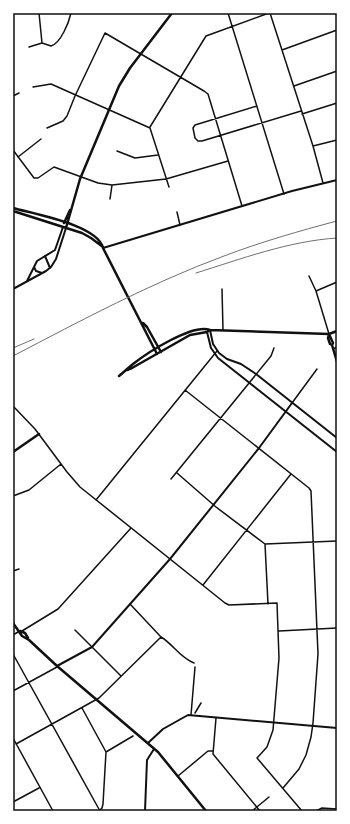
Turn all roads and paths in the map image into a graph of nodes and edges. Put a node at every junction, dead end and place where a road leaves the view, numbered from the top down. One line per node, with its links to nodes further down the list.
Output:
1 (39, 13): 10 (street)
2 (71, 13): 10 (street)
3 (169, 13): 7 (main road)
4 (172, 13): 7 (main road)
5 (228, 13): 8 (street)
6 (270, 13): 8 (street); 12 (street)
7 (170, 18): 13 (main road)
8 (232, 26): 15 (street); 22 (street)
9 (337, 30): 12 (street)
10 (42, 43): 11 (street)
11 (29, 47)
12 (282, 50): 16 (street)
13 (140, 54): 15 (street); 20 (street); 23 (main road)
14 (337, 71): 16 (street)
15 (181, 78): 26 (street); 29 (street)
16 (294, 86): 24 (street)
17 (33, 88): 20 (street)
18 (19, 93): 19 (street)
19 (13, 96)
20 (75, 96): 23 (street); 28 (street)
21 (337, 103): 25 (street)
22 (257, 106): 26 (street); 27 (street)
23 (109, 110): 29 (street); 39 (main road)
24 (301, 111): 25 (street); 27 (street)
25 (302, 114): 33 (street)
26 (216, 118): 30 (street); 30 (street)
27 (262, 123): 30 (street); 45 (street)
28 (47, 128)
29 (150, 128): 36 (street)
30 (221, 135): 38 (street)
31 (41, 139): 37 (street)
32 (337, 140): 33 (street)
33 (313, 146): 42 (street)
34 (13, 150): 37 (street)
35 (118, 151): 36 (street)
36 (158, 154): 40 (street)
37 (18, 157): 39 (street)
38 (228, 161): 40 (street); 47 (street)
39 (81, 176): 43 (street); 51 (main road)
40 (166, 179): 43 (street); 44 (street)
41 (337, 180): 42 (street)
42 (323, 183): 45 (street)
43 (112, 185): 46 (street)
44 (169, 186)
45 (284, 194): 47 (street)
46 (110, 199)
47 (242, 206): 52 (street)
48 (13, 208): 51 (main road)
49 (13, 211): 53 (main road)
50 (177, 212): 52 (street)
51 (66, 223): 53 (main road); 54 (main road)
52 (180, 225): 54 (street)
53 (64, 227): 54 (main road); 55 (street); 57 (street)
54 (103, 248): 65 (main road)
55 (44, 256): 56 (street); 57 (street)
56 (34, 265): 58 (street); 60 (street)
57 (50, 268): 58 (street)
58 (42, 273): 60 (street)
59 (308, 276): 64 (street)
60 (27, 280): 63 (street)
61 (337, 282): 64 (street)
62 (222, 289): 67 (street)
63 (13, 290)
64 (316, 291): 69 (street)
65 (143, 323): 72 (main road); 74 (main road)
66 (208, 330): 67 (main road); 72 (main road); 75 (street); 76 (main road); 78 (street)
67 (223, 330): 69 (main road)
68 (337, 331): 69 (main road)
69 (329, 334): 70 (main road)
70 (332, 347): 71 (street); 79 (main road)
71 (337, 347)
72 (159, 348): 74 (main road); 76 (main road)
73 (274, 348): 82 (street)
74 (155, 350): 77 (main road); 81 (main road)
75 (217, 351): 78 (street); 82 (street)
76 (161, 352): 77 (main road)
77 (158, 354): 81 (main road)
78 (214, 354): 84 (street); 85 (street)
79 (337, 362)
80 (317, 369): 86 (street)
81 (127, 370): 83 (main road)
82 (256, 374): 84 (street); 86 (street)
83 (119, 376)
84 (250, 383): 88 (street); 89 (street)
85 (185, 390): 89 (street); 100 (street)
86 (292, 403): 88 (street); 91 (street)
87 (13, 406): 90 (street)
88 (285, 412): 92 (street); 94 (street)
89 (222, 419): 92 (street); 96 (street)
90 (39, 434): 93 (main road); 95 (street)
91 (337, 438)
92 (259, 448): 97 (street); 101 (street)
93 (13, 452)
94 (337, 452)
95 (61, 464): 99 (street); 100 (street)
96 (177, 473): 98 (street); 101 (street)
97 (291, 474): 103 (street); 105 (street)
98 (171, 479)
99 (13, 496)
100 (95, 500): 102 (street)
101 (214, 504): 103 (street); 107 (street)
102 (131, 528): 107 (street); 117 (street)
103 (246, 530): 106 (street); 110 (street)
104 (337, 541): 105 (street)
105 (313, 542): 106 (street); 115 (street)
106 (265, 544): 112 (street)
107 (170, 559): 110 (street); 111 (street)
108 (19, 569): 109 (street)
109 (13, 571)
110 (203, 585): 112 (street)
111 (130, 604): 120 (street); 121 (street)
112 (268, 604): 118 (street)
113 (13, 623): 117 (main road)
114 (337, 628): 115 (street)
115 (317, 629): 118 (street); 137 (street)
116 (75, 630): 121 (street)
117 (20, 631): 119 (street); 124 (main road)
118 (278, 631): 135 (street)
119 (13, 635)
120 (161, 637): 123 (street); 126 (street)
121 (92, 647): 124 (street); 126 (street)
122 (13, 654): 127 (street)
123 (194, 663)
124 (58, 666): 127 (street); 129 (main road)
125 (195, 667): 133 (street)
126 (121, 676): 129 (street)
127 (28, 682): 128 (street); 136 (street)
128 (13, 690)
129 (96, 700): 131 (street); 141 (main road)
130 (201, 703): 132 (street)
131 (82, 708): 136 (street); 145 (street)
132 (195, 713)
133 (191, 715): 134 (street); 141 (street)
134 (216, 718): 135 (street); 144 (street)
135 (274, 722): 137 (street); 148 (street)
136 (52, 724): 142 (street); 155 (street)
137 (313, 726): 138 (street); 148 (street)
138 (337, 728)
139 (133, 736): 145 (street)
140 (13, 738): 142 (street)
141 (148, 743): 143 (main road)
142 (16, 744): 147 (street)
143 (154, 749): 146 (main road); 153 (street)
144 (213, 751): 146 (street); 151 (street)
145 (106, 752): 155 (street)
146 (178, 776): 156 (main road)
147 (40, 787): 150 (street); 154 (street)
148 (283, 788): 159 (street)
149 (269, 797): 151 (street)
150 (13, 802)
151 (256, 807): 157 (street); 158 (street)
152 (337, 808): 160 (street)
153 (144, 810)
154 (53, 811)
155 (100, 811)
156 (206, 811)
157 (252, 811)
158 (260, 811)
159 (302, 811)
160 (316, 811)

